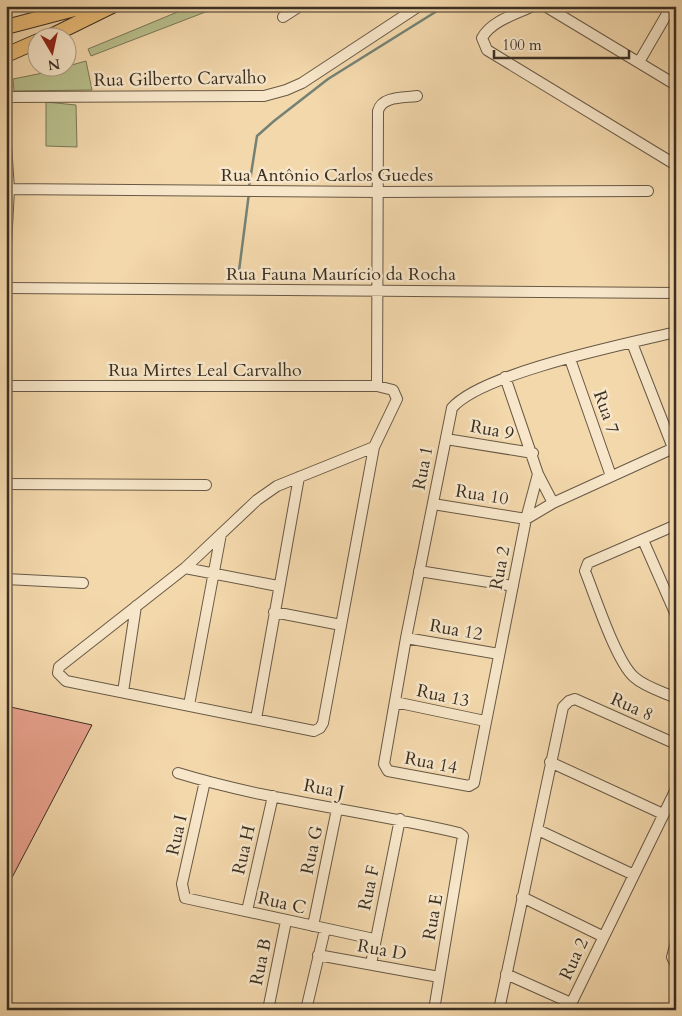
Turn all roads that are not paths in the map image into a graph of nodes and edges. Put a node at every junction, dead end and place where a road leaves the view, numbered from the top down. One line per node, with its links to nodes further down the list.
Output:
1 (86, 6): 9 (highway)
2 (112, 6): 10 (highway)
3 (300, 6): 8 (street)
4 (419, 6): 16 (street, Rua Gilberto Carvalho)
5 (532, 6): 18 (street)
6 (545, 6): 13 (street)
7 (672, 8): 13 (street)
8 (284, 17)
9 (6, 27)
10 (67, 28)
11 (28, 45): 12 (highway)
12 (6, 55)
13 (639, 62): 14 (street)
14 (676, 85)
15 (417, 96): 21 (street)
16 (6, 97)
17 (6, 145): 19 (street)
18 (676, 165)
19 (7, 189): 21 (street, Rua Antônio Carlos Guedes); 22 (street)
20 (648, 191): 21 (street, Rua Antônio Carlos Guedes)
21 (378, 192): 24 (street)
22 (6, 246)
23 (6, 288): 24 (street, Rua Fauna Maurício da Rocha)
24 (376, 290): 25 (street, Rua Fauna Maurício da Rocha); 31 (street)
25 (676, 293)
26 (676, 332): 27 (street, Rua 1)
27 (632, 343): 28 (street, Rua 1); 34 (street)
28 (570, 359): 29 (street, Rua 1); 37 (street, Rua 7)
29 (505, 377): 32 (street, Rua 1); 35 (street)
30 (6, 386): 31 (street, Rua Mirtes Leal Carvalho)
31 (377, 386): 33 (street, Rua Mirtes Leal Carvalho)
32 (446, 439): 35 (street, Rua 9); 42 (street, Rua 1)
33 (374, 447): 38 (street); 57 (street)
34 (674, 447): 37 (street)
35 (533, 454): 36 (street)
36 (538, 474): 41 (street); 43 (street)
37 (611, 476): 41 (street)
38 (299, 477): 45 (street); 52 (street)
39 (6, 484): 40 (street)
40 (206, 485)
41 (553, 503): 43 (street)
42 (433, 504): 43 (street, Rua 10); 48 (street, Rua 1)
43 (526, 519): 53 (street, Rua 2)
44 (676, 525): 46 (street)
45 (221, 533): 47 (street); 49 (street)
46 (643, 540): 56 (street); 61 (street)
47 (185, 568): 49 (street); 54 (street)
48 (419, 571): 53 (street); 58 (street, Rua 1)
49 (212, 573): 52 (street); 63 (street)
50 (6, 579): 51 (street)
51 (83, 582)
52 (278, 586): 55 (street)
53 (513, 586): 59 (street, Rua 2)
54 (136, 606): 60 (street); 60 (street)
55 (274, 612): 57 (street); 64 (street)
56 (676, 614)
57 (340, 625): 64 (street)
58 (406, 638): 59 (street, Rua 12); 62 (street, Rua 1)
59 (500, 654): 65 (street, Rua 2)
60 (123, 692): 63 (street)
61 (676, 698)
62 (395, 702): 65 (street, Rua 13); 68 (street, Rua 1)
63 (189, 705): 64 (street)
64 (256, 719)
65 (485, 721): 71 (street, Rua 2)
66 (676, 744): 67 (street, Rua 8)
67 (550, 762): 75 (street); 77 (street)
68 (385, 768): 71 (street, Rua 14)
69 (178, 773): 70 (street, Rua J)
70 (205, 781): 73 (street, Rua J); 80 (street, Rua I)
71 (472, 786)
72 (676, 789): 75 (street, Rua 2)
73 (273, 796): 74 (street, Rua J); 82 (street, Rua H)
74 (337, 809): 76 (street, Rua J); 84 (street, Rua G)
75 (664, 814): 79 (street, Rua 2)
76 (400, 819): 78 (street, Rua J); 87 (street, Rua F)
77 (538, 830): 79 (street); 81 (street)
78 (463, 836): 93 (street, Rua E)
79 (634, 875): 86 (street, Rua 2)
80 (183, 895): 82 (street, Rua C)
81 (522, 897): 86 (street); 92 (street)
82 (246, 911): 83 (street, Rua C)
83 (286, 921): 84 (street, Rua C); 96 (street, Rua B)
84 (313, 926): 85 (street, Rua C)
85 (325, 929): 87 (street, Rua C); 89 (street)
86 (602, 936): 95 (street, Rua 2)
87 (374, 939): 90 (street, Rua F)
88 (676, 942): 91 (street)
89 (318, 955): 90 (street, Rua D); 97 (street)
90 (371, 964): 93 (street, Rua D)
91 (676, 964)
92 (506, 974): 95 (street); 98 (street)
93 (439, 977): 94 (street, Rua E)
94 (435, 1004)
95 (570, 1006)
96 (268, 1010)
97 (306, 1010)
98 (499, 1010)

